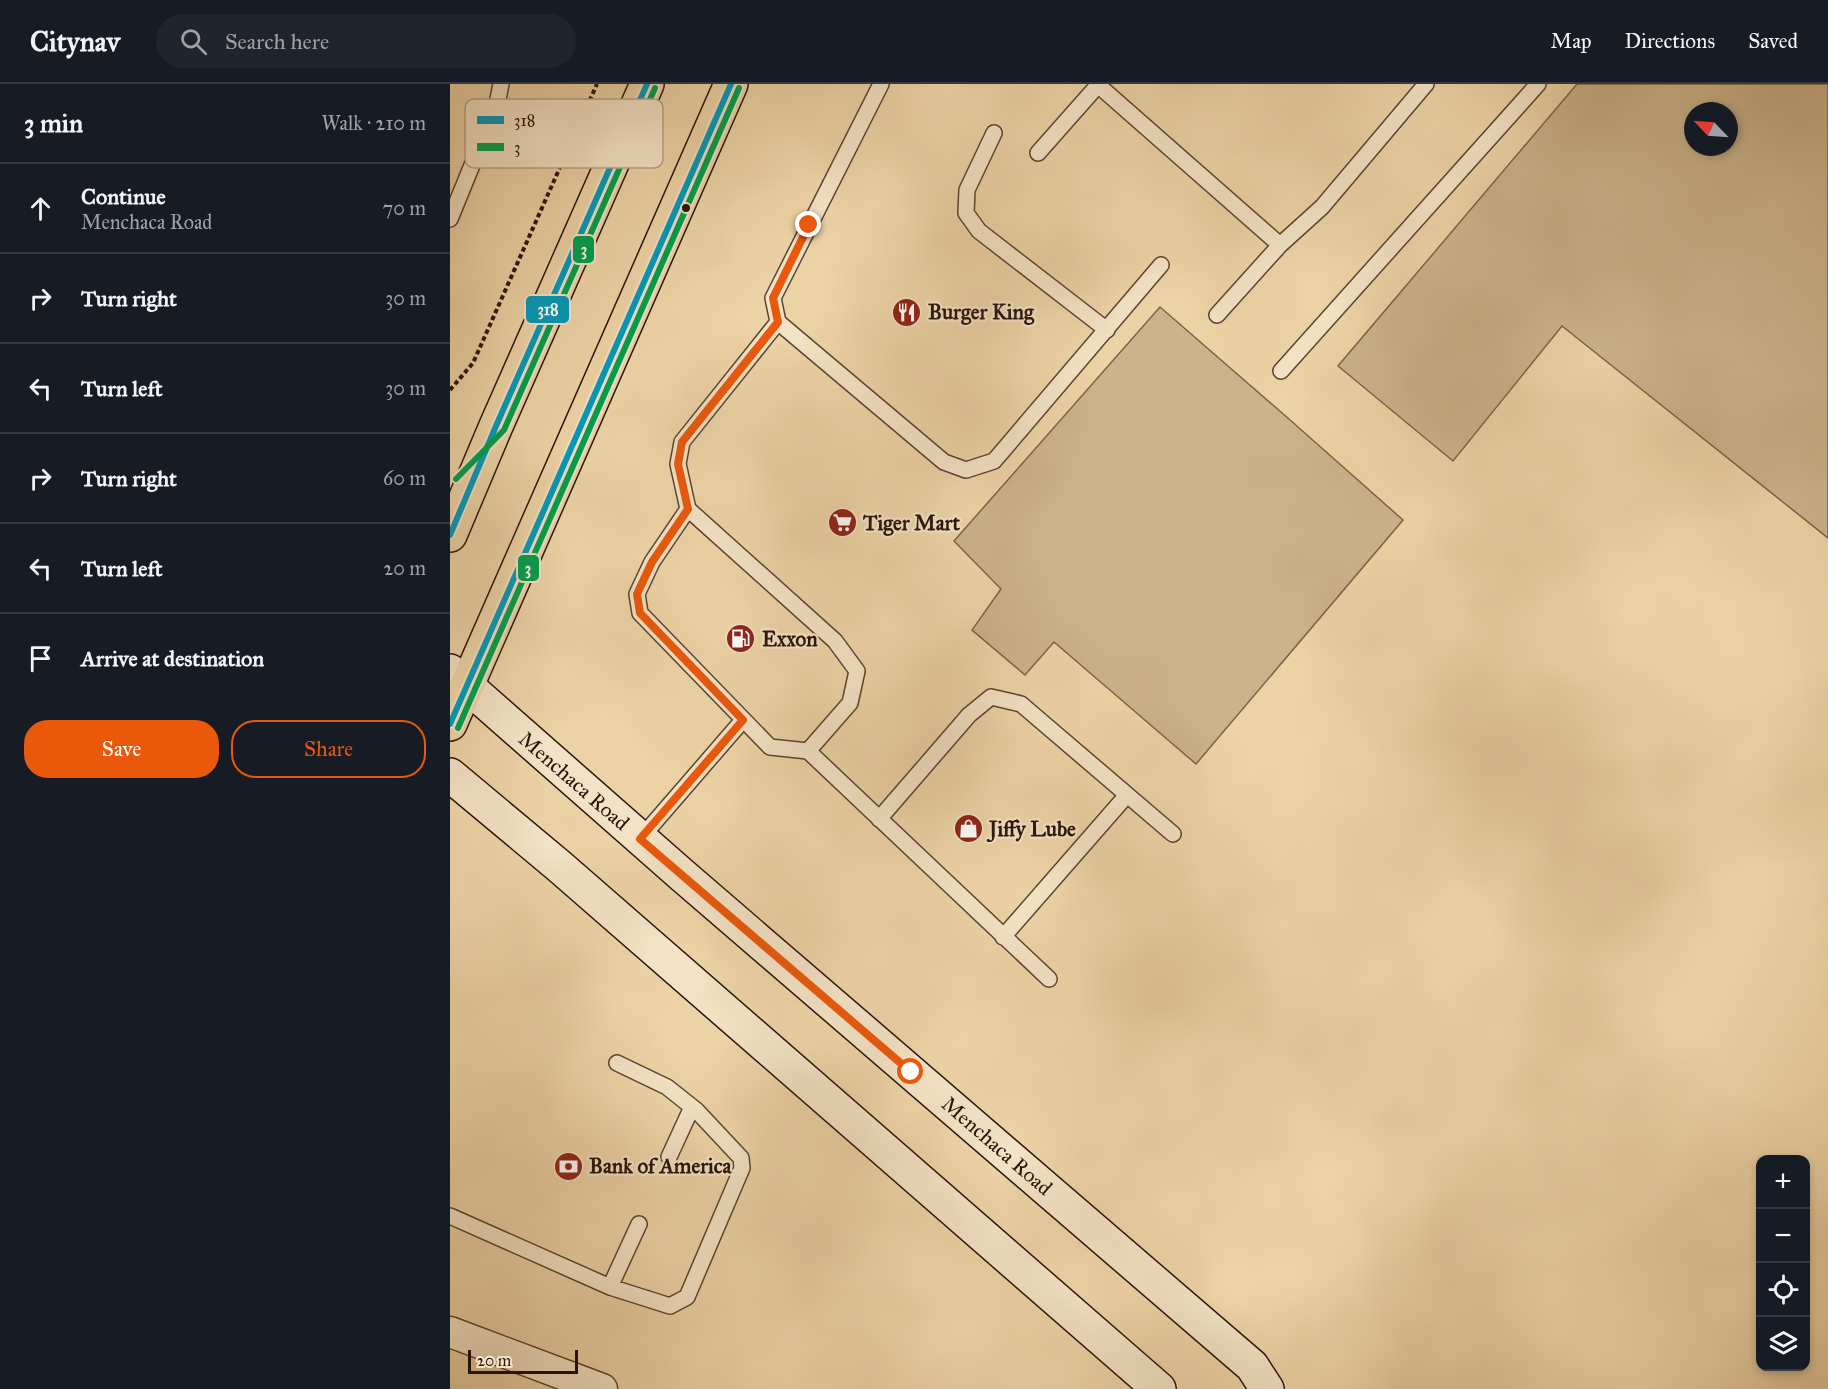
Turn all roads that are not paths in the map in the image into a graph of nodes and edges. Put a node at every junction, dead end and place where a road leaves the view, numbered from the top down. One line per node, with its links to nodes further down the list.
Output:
1 (501, 84): 8 (lane)
2 (647, 84): 9 (main road)
3 (731, 84): 25 (main road)
4 (881, 84): 18 (lane)
5 (1098, 84): 11 (lane); 15 (lane)
6 (1426, 84): 15 (lane)
7 (1538, 84): 20 (lane)
8 (498, 99)
9 (640, 99)
10 (994, 133): 19 (lane)
11 (1038, 153)
12 (471, 168): 14 (lane)
13 (610, 168): 21 (main road)
14 (450, 219)
15 (1280, 245): 17 (lane)
16 (1161, 265): 19 (lane)
17 (1217, 315)
18 (778, 322): 19 (lane); 23 (lane)
19 (1107, 330)
20 (1281, 371)
21 (496, 426): 22 (main road); 24 (main road)
22 (450, 473)
23 (688, 509): 26 (lane); 28 (lane)
24 (450, 535)
25 (458, 679): 27 (main road); 33 (main road, Menchaca Road)
26 (743, 720): 28 (lane); 33 (lane)
27 (450, 724)
28 (808, 751): 31 (lane)
29 (450, 775): 44 (main road)
30 (1127, 795): 31 (lane); 32 (lane); 34 (lane)
31 (879, 819): 34 (lane)
32 (1173, 834)
33 (640, 839): 45 (main road, Menchaca Road)
34 (1003, 937): 35 (lane)
35 (1049, 979)
36 (616, 1063): 37 (lane)
37 (692, 1107): 38 (lane); 41 (lane)
38 (669, 1157)
39 (450, 1216): 41 (lane)
40 (639, 1224): 41 (lane)
41 (610, 1287)
42 (450, 1332): 43 (street)
43 (602, 1389)
44 (1159, 1389)
45 (1267, 1389)

